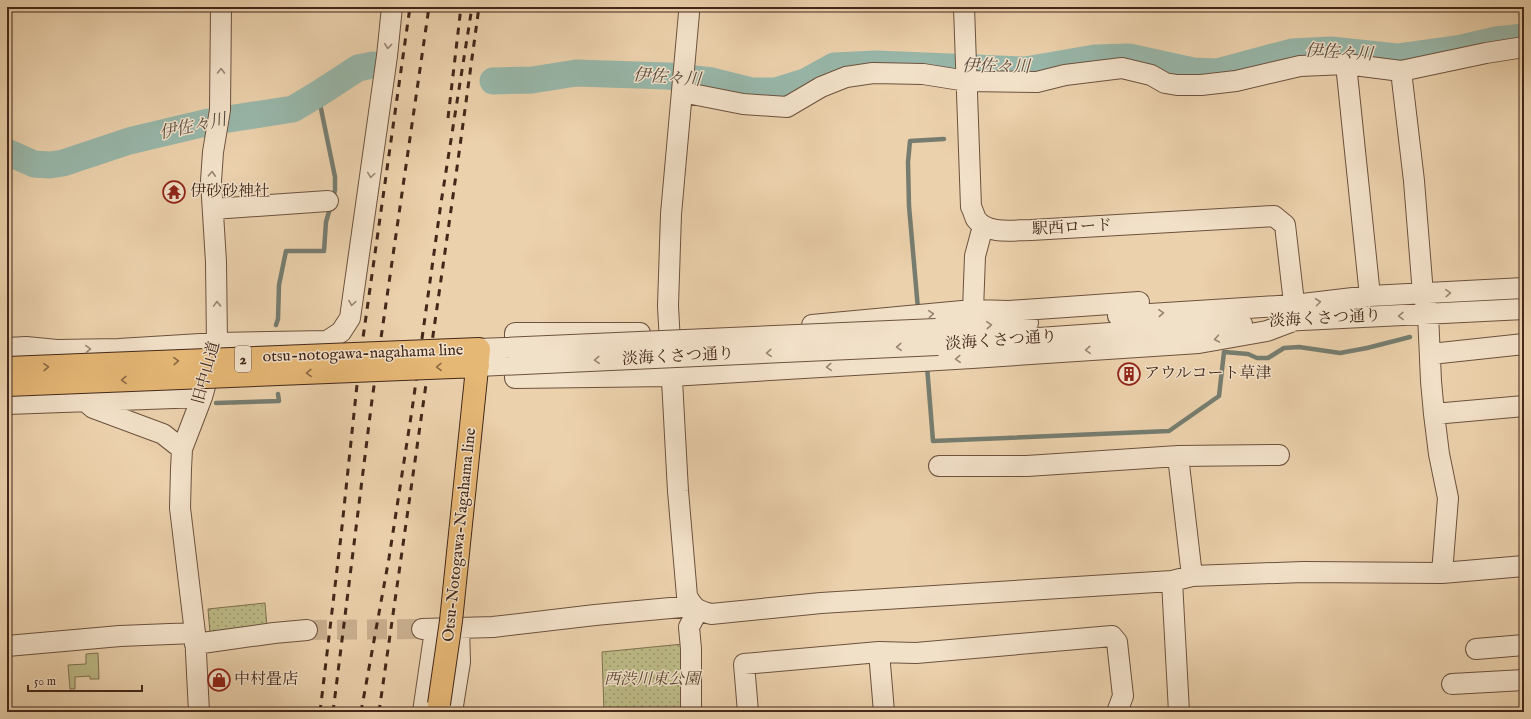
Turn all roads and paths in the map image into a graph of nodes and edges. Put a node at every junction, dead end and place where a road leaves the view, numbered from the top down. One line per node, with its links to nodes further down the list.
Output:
1 (221, 7): 11 (street, 旧中山道, one-way to 1)
2 (392, 7): 22 (street, one-way to 22)
3 (689, 7): 9 (street)
4 (964, 7): 8 (street)
5 (1524, 47): 7 (street)
6 (1346, 64): 7 (street); 8 (street); 15 (street)
7 (1401, 71): 14 (street)
8 (967, 78): 9 (street); 12 (street)
9 (683, 83): 21 (street)
10 (328, 201): 11 (street)
11 (214, 209): 22 (street, 旧中山道, one-way to 11)
12 (983, 226): 18 (street); 19 (street, 駅西ロード)
13 (1524, 288): 14 (street, 淡海くさつ通り, one-way to 13)
14 (1423, 294): 15 (street, 淡海くさつ通り); 20 (street)
15 (1370, 296): 19 (street, 淡海くさつ通り, one-way to 15)
16 (1139, 302): 18 (street)
17 (1524, 309): 20 (street, 淡海くさつ通り)
18 (973, 310): 21 (street, one-way to 18)
19 (1295, 312): 20 (street, 淡海くさつ通り, one-way to 19); 26 (street, 淡海くさつ通り, bridge); 28 (street, one-way to 28)
20 (1428, 314): 25 (street)
21 (669, 333): 28 (street); 28 (street)
22 (217, 343): 24 (street, one-way to 22); 30 (street, 旧中山道)
23 (1524, 344): 25 (street)
24 (7, 348)
25 (1430, 354): 34 (street)
26 (479, 357): 27 (main road, otsu-notogawa-nagahama line / 2, one-way to 26, bridge); 29 (main road, Otsu-Notogawa-Nagahama line / 2, one-way to 29, bridge); 53 (main road, Otsu-Notogawa-Nagahama line, bridge)
27 (7, 368)
28 (670, 376): 43 (street)
29 (7, 385)
30 (202, 396): 31 (street); 35 (street, 旧中山道)
31 (85, 401): 32 (street); 35 (street)
32 (7, 404)
33 (1524, 406): 34 (street)
34 (1434, 414): 40 (street)
35 (182, 449): 46 (street, 旧中山道)
36 (1279, 455): 37 (street)
37 (1178, 456): 38 (street); 41 (street)
38 (939, 466)
39 (1524, 566): 40 (street)
40 (1442, 573): 41 (street)
41 (1192, 576): 42 (street)
42 (1172, 581): 43 (street); 59 (street)
43 (695, 608): 44 (street); 55 (street)
44 (459, 628): 53 (street); 53 (street)
45 (307, 630): 46 (street)
46 (195, 638): 48 (street); 54 (street, 旧中山道)
47 (1524, 645): 49 (street)
48 (7, 646)
49 (1476, 649)
50 (879, 652): 56 (street); 57 (street); 58 (street)
51 (1524, 680): 52 (street)
52 (1452, 684)
53 (438, 709)
54 (195, 712)
55 (691, 712)
56 (748, 712)
57 (884, 712)
58 (1117, 712)
59 (1180, 712)

